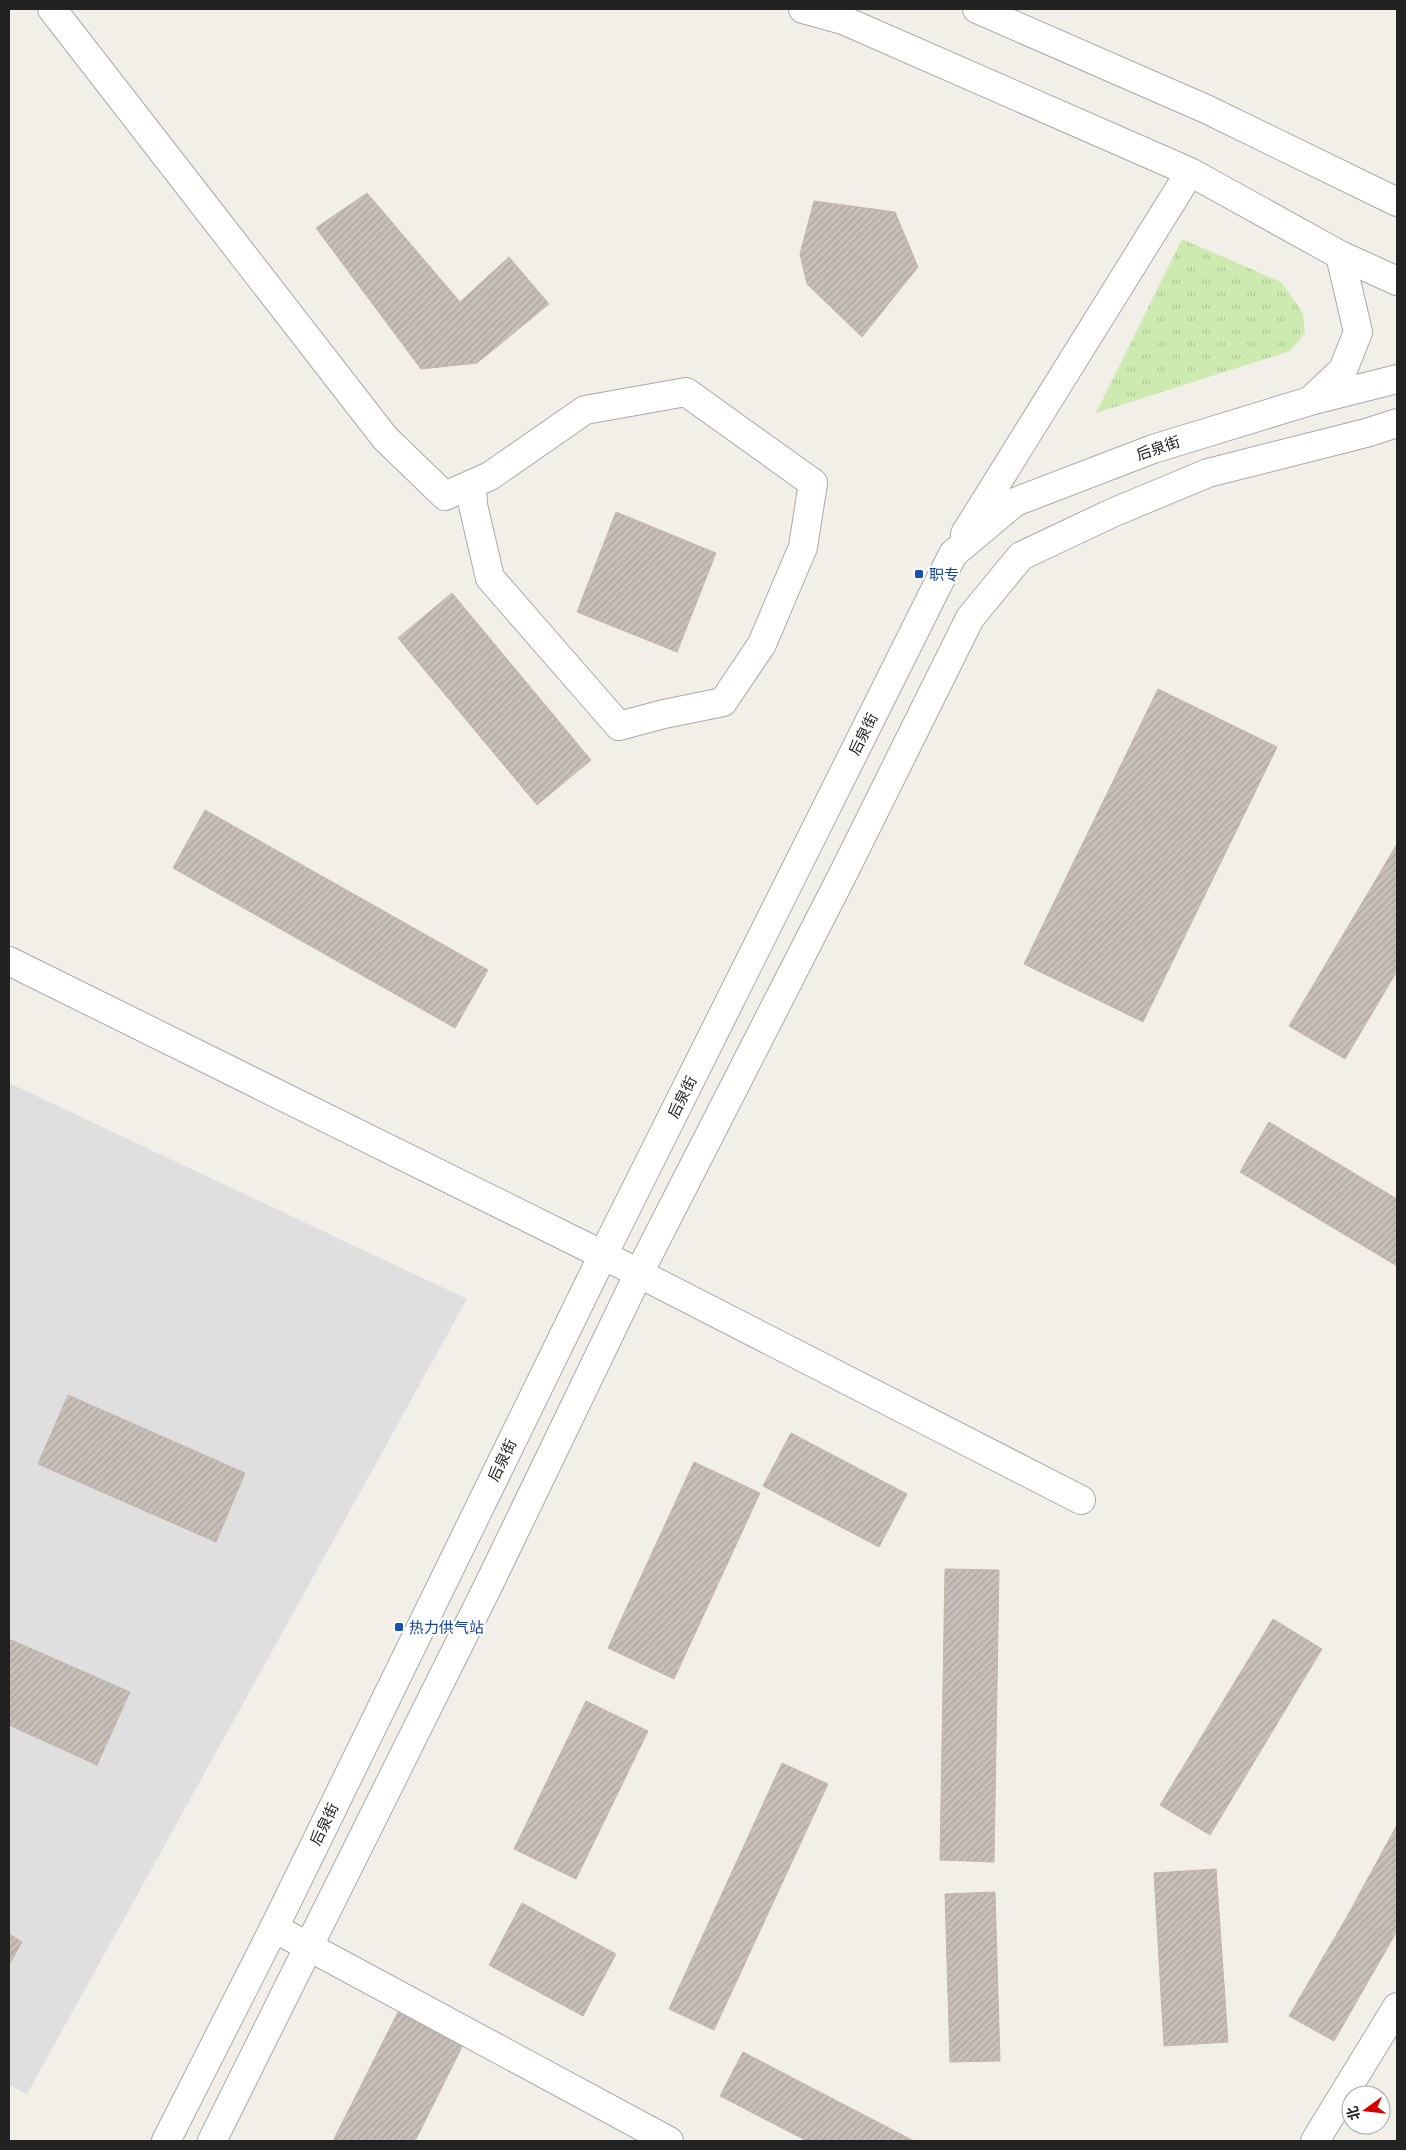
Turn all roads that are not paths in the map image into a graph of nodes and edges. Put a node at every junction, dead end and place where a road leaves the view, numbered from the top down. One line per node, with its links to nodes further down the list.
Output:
1 (52, 9): 11 (street)
2 (803, 9): 4 (street)
3 (977, 9): 5 (street)
4 (1190, 172): 6 (street); 12 (street)
5 (1397, 202)
6 (1340, 255): 7 (street); 9 (street, 后泉街)
7 (1397, 281)
8 (1397, 380): 9 (street)
9 (1310, 401): 12 (street, 后泉街)
10 (1397, 423): 15 (street)
11 (472, 484): 11 (street)
12 (953, 554): 14 (street, 后泉街)
13 (9, 961): 14 (street)
14 (602, 1255): 15 (street); 17 (street, 后泉街)
15 (639, 1273): 16 (street); 18 (street)
16 (1081, 1500)
17 (274, 1928): 18 (street); 20 (street, 后泉街)
18 (308, 1946): 21 (street); 22 (street)
19 (1397, 2008): 23 (street)
20 (166, 2141)
21 (212, 2141)
22 (669, 2141)
23 (1315, 2141)

